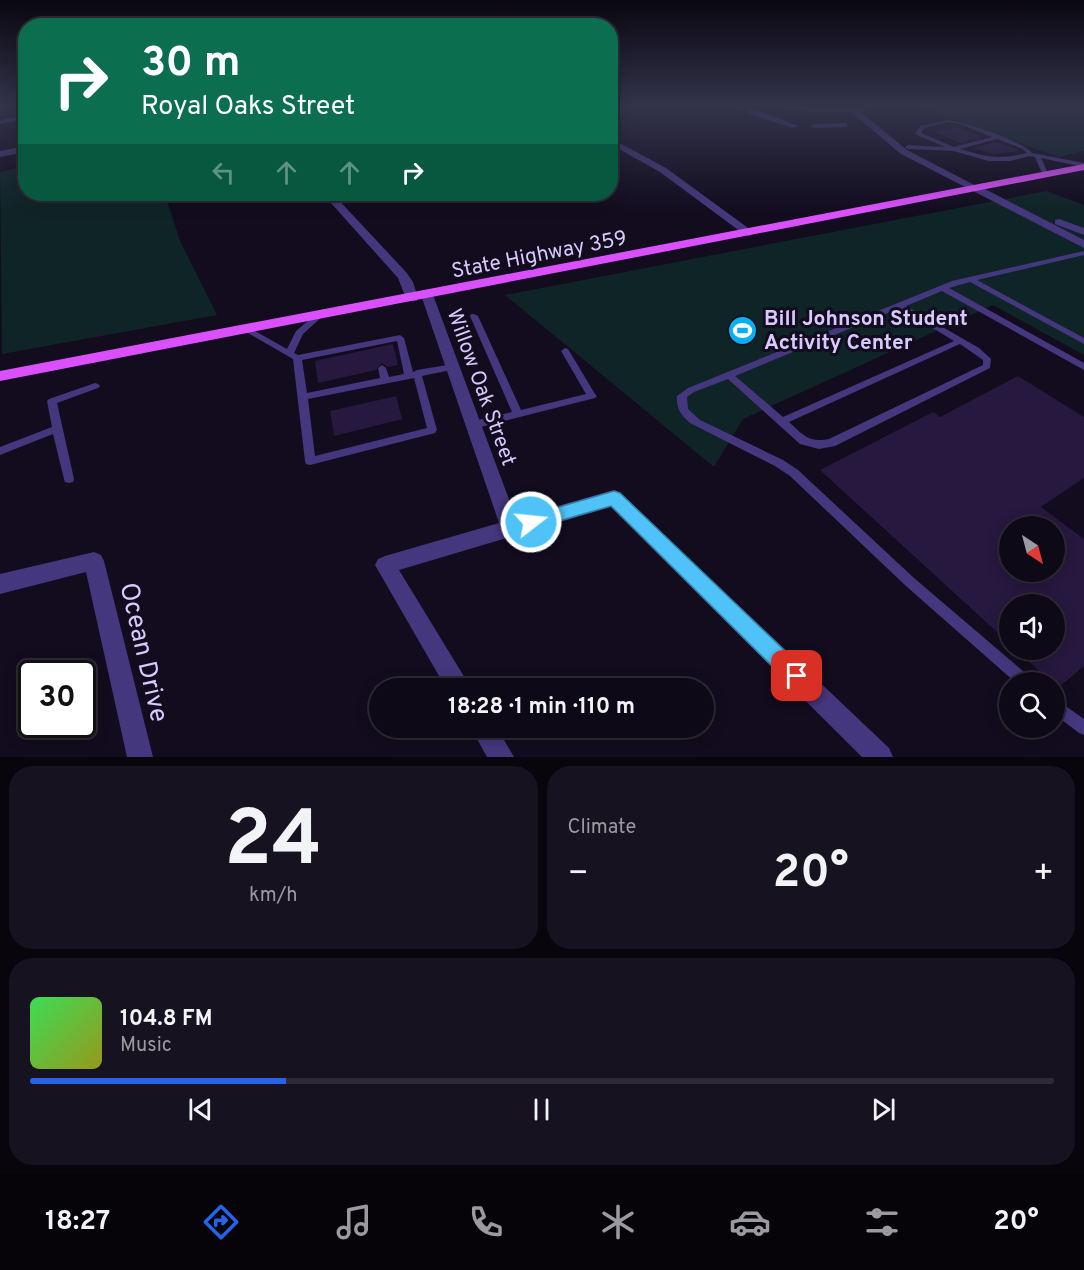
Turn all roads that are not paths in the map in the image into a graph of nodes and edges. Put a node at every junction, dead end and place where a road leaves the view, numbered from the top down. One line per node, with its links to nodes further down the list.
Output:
1 (890, 140): 8 (street)
2 (899, 140): 7 (street)
3 (933, 140): 9 (lane)
4 (992, 140): 9 (lane)
5 (1007, 140): 12 (lane)
6 (618, 145): 20 (street)
7 (908, 147): 8 (street); 9 (lane); 17 (street)
8 (898, 148): 17 (street)
9 (954, 149): 12 (lane)
10 (18, 150): 11 (street)
11 (0, 154)
12 (1018, 155): 13 (lane); 14 (lane)
13 (1001, 156)
14 (1038, 157): 15 (lane); 16 (lane)
15 (1084, 166): 16 (main road, State Highway 359)
16 (1046, 175): 17 (main road, State Highway 359)
17 (982, 188): 19 (street); 20 (main road, State Highway 359); 21 (street)
18 (334, 201): 25 (street, Willow Oak Street)
19 (1084, 232)
20 (749, 233): 25 (main road, State Highway 359)
21 (1084, 245)
22 (1084, 253): 23 (lane)
23 (970, 279): 24 (lane); 31 (lane)
24 (943, 288): 26 (lane); 35 (lane)
25 (419, 296): 27 (main road, State Highway 359); 34 (street, Willow Oak Street)
26 (900, 304): 30 (lane); 39 (lane)
27 (320, 315): 29 (main road, State Highway 359); 33 (lane)
28 (474, 316): 47 (lane)
29 (245, 329): 33 (lane); 40 (main road, State Highway 359)
30 (960, 341): 48 (lane); 48 (lane)
31 (1084, 341)
32 (565, 351): 47 (lane)
33 (293, 356): 38 (lane); 46 (lane)
34 (453, 367): 38 (lane); 49 (street, Willow Oak Street)
35 (1084, 367)
36 (382, 368): 42 (lane)
37 (358, 374): 43 (lane)
38 (413, 374): 42 (lane); 46 (lane)
39 (729, 375): 48 (lane); 55 (lane)
40 (0, 376)
41 (338, 378): 45 (lane)
42 (385, 380): 43 (lane)
43 (361, 385): 45 (lane)
44 (95, 386): 50 (lane)
45 (340, 390): 46 (lane)
46 (303, 398)
47 (518, 414): 49 (lane)
48 (781, 422)
49 (473, 425): 53 (street, Willow Oak Street)
50 (57, 429): 51 (lane); 52 (lane)
51 (0, 451)
52 (69, 479)
53 (510, 528): 56 (street); 62 (street)
54 (0, 584): 60 (street, Ocean Drive)
55 (1014, 672)
56 (453, 678)
57 (1065, 713): 58 (lane)
58 (1084, 728)
59 (489, 738): 61 (street)
60 (140, 757)
61 (501, 757)
62 (880, 757)

